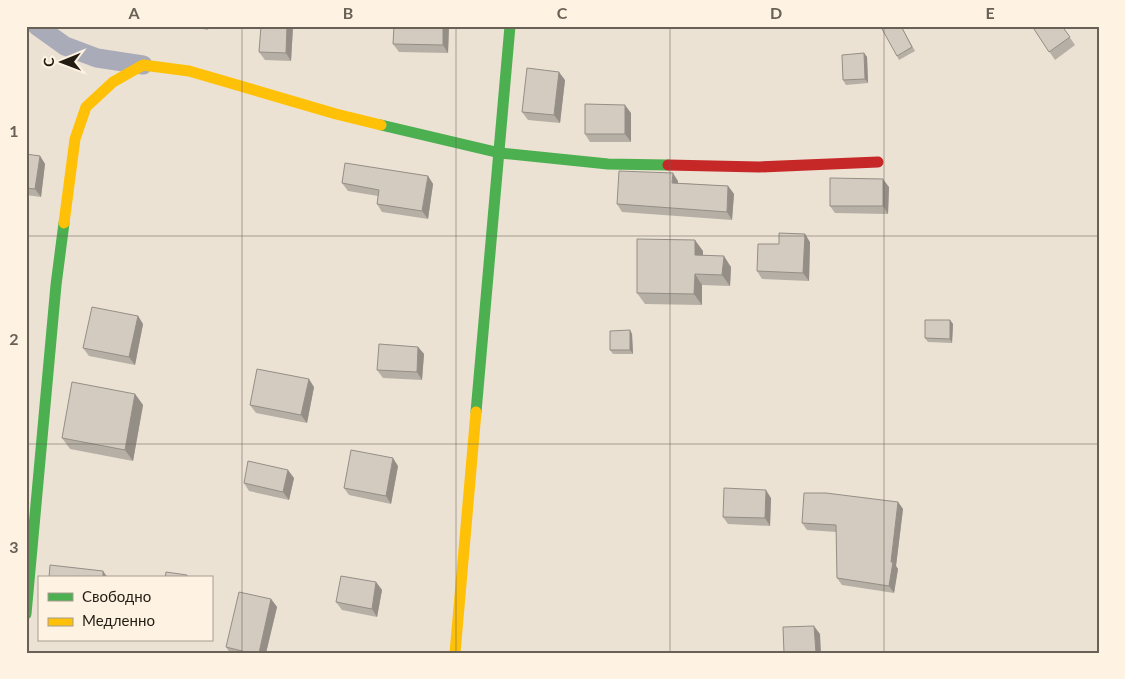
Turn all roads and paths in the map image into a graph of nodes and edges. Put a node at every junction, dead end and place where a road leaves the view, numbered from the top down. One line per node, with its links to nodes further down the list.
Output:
1 (37, 26): 3 (street)
2 (510, 26): 4 (street)
3 (143, 65): 4 (street); 6 (street)
4 (500, 153): 5 (street); 7 (street)
5 (878, 162)
6 (26, 614)
7 (455, 653)

